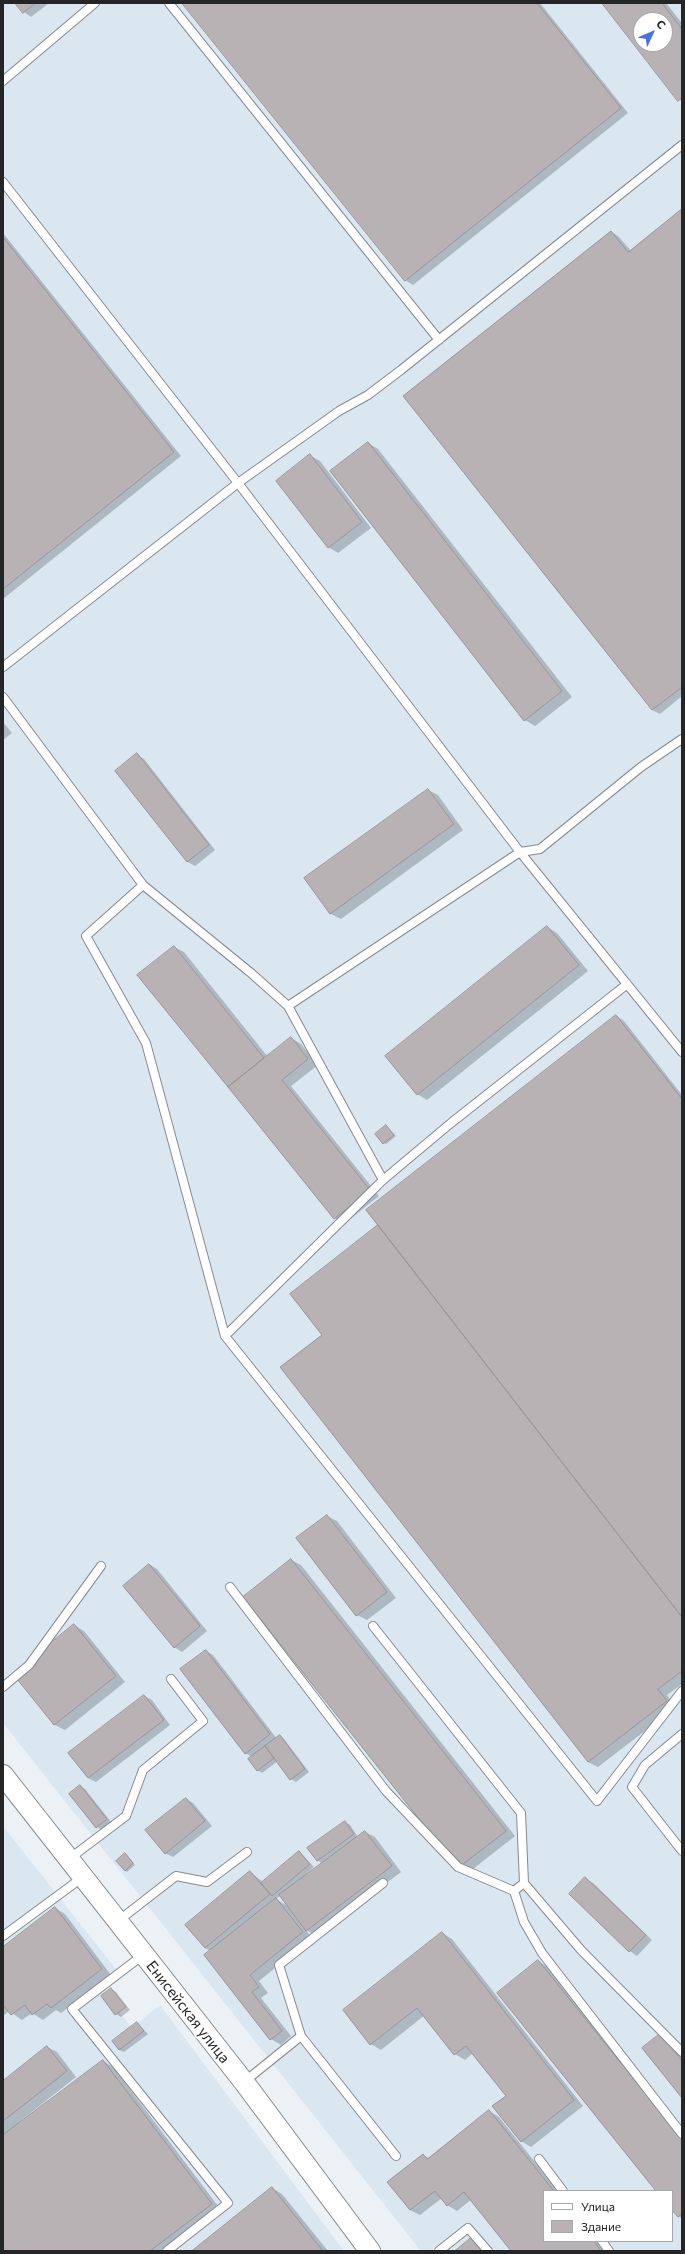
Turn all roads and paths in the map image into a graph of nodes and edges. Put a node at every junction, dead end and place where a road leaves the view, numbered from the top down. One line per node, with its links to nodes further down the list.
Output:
1 (95, 3): 3 (lane)
2 (169, 3): 6 (lane)
3 (3, 81)
4 (682, 145): 6 (lane)
5 (3, 182): 7 (lane)
6 (439, 340): 7 (lane)
7 (238, 483): 8 (lane); 11 (lane)
8 (3, 667)
9 (3, 697): 12 (lane)
10 (682, 739): 11 (lane)
11 (520, 852): 13 (lane); 14 (lane)
12 (143, 886): 14 (lane); 17 (lane)
13 (626, 985): 15 (lane); 16 (lane)
14 (288, 1006): 16 (lane)
15 (682, 1052)
16 (383, 1180): 17 (lane)
17 (225, 1336): 23 (lane)
18 (101, 1566): 22 (lane)
19 (230, 1587): 32 (lane)
20 (373, 1626): 30 (lane)
21 (171, 1679): 28 (lane)
22 (3, 1687)
23 (682, 1691)
24 (682, 1734): 26 (lane)
25 (3, 1775): 28 (street, Енисейская улица)
26 (682, 1851)
27 (247, 1852): 33 (lane)
28 (69, 1860): 29 (street, Енисейская улица)
29 (83, 1877): 33 (street, Енисейская улица); 34 (lane)
30 (524, 1882): 32 (lane); 37 (lane)
31 (384, 1884): 36 (lane)
32 (514, 1891): 39 (lane)
33 (118, 1922): 35 (street, Енисейская улица)
34 (3, 1936)
35 (144, 1955): 38 (street, Енисейская улица); 44 (lane)
36 (301, 2036): 38 (lane); 40 (lane)
37 (682, 2052)
38 (244, 2082): 45 (street, Енисейская улица)
39 (682, 2134)
40 (396, 2156)
41 (539, 2159): 42 (lane)
42 (563, 2190)
43 (603, 2242): 48 (lane)
44 (168, 2251)
45 (370, 2251)
46 (439, 2251): 47 (lane)
47 (488, 2251)
48 (609, 2251)

